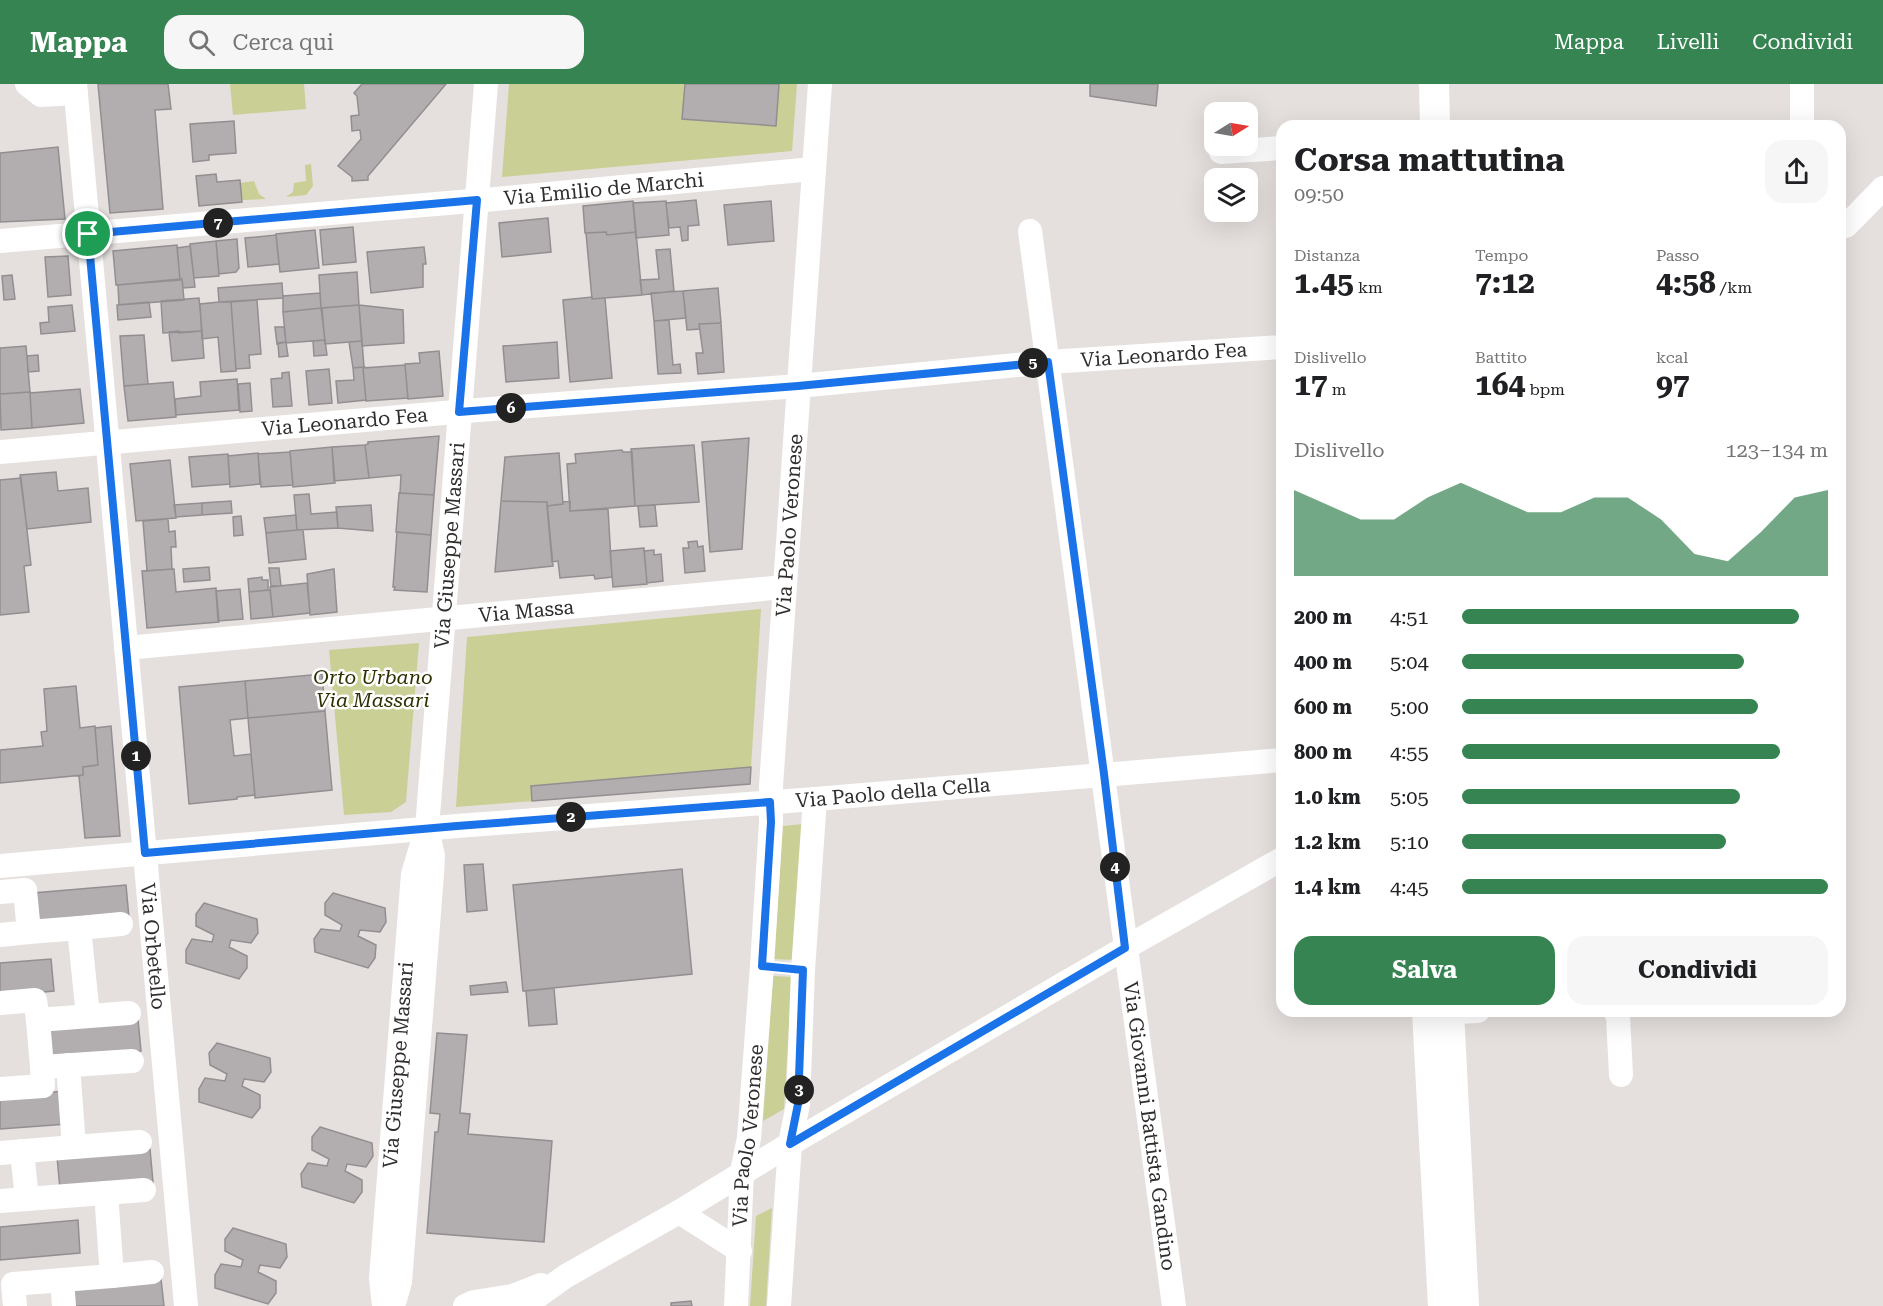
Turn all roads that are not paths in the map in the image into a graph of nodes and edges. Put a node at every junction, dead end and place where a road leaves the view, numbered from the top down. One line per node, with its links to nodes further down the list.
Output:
1 (27, 84): 7 (street)
2 (486, 84): 15 (street, Via Giuseppe Massari)
3 (820, 84): 13 (street, Via Paolo Veronese)
4 (1414, 84): 8 (main road)
5 (1434, 84): 9 (main road)
6 (1802, 84): 10 (street)
7 (75, 89): 18 (street, Via Orbetello)
8 (1414, 120)
9 (1435, 120)
10 (1802, 120)
11 (1276, 148): 12 (street)
12 (1258, 150)
13 (813, 169): 15 (street, Via Emilio de Marchi); 22 (street, Via Paolo Veronese)
14 (1883, 188): 16 (street)
15 (477, 200): 18 (street, Via Emilio de Marchi); 23 (street, Via Giuseppe Massari)
16 (1846, 226)
17 (1030, 231): 21 (street)
18 (88, 234): 19 (street, Via Emilio de Marchi); 24 (street, Via Orbetello)
19 (0, 241)
20 (1276, 348): 21 (street, Via Leonardo Fea)
21 (1048, 362): 22 (street, Via Leonardo Fea); 30 (street)
22 (798, 386): 23 (street, Via Leonardo Fea); 26 (street, Via Paolo Veronese)
23 (459, 412): 24 (street, Via Leonardo Fea); 27 (street, Via Giuseppe Massari)
24 (108, 444): 25 (street, Via Leonardo Fea); 28 (street, Via Orbetello)
25 (0, 452)
26 (784, 587): 27 (street, Via Massa); 32 (street, Via Paolo Veronese)
27 (443, 619): 28 (street, Via Massa); 33 (street, Via Giuseppe Massari)
28 (126, 648): 34 (street, Via Orbetello)
29 (1276, 760): 30 (street, Via Paolo della Cella)
30 (1104, 774): 31 (street, Via Paolo della Cella); 42 (street)
31 (815, 799): 32 (street, Via Paolo della Cella); 44 (street, Via Paolo Veronese)
32 (770, 802): 33 (street, Via Paolo della Cella); 43 (street, Via Paolo Veronese)
33 (427, 828): 34 (street, Via Paolo della Cella); 75 (street, Via Giuseppe Massari); 76 (street, Via Giuseppe Massari)
34 (145, 853): 36 (street, Via Paolo della Cella); 74 (street, Via Orbetello)
35 (1276, 862): 42 (street, Via Giovanni Battista Gandino)
36 (0, 866)
37 (0, 892): 40 (street)
38 (121, 924): 39 (street)
39 (79, 928): 40 (street); 47 (street)
40 (29, 932): 41 (street)
41 (0, 934)
42 (1125, 948): 58 (street, Via Giovanni Battista Gandino); 80 (street, Via Giovanni Battista Gandino)
43 (762, 966): 44 (street); 61 (street, Via Paolo Veronese)
44 (803, 970): 58 (street, Via Paolo Veronese)
45 (0, 1003): 51 (street)
46 (129, 1012): 47 (street)
47 (88, 1016): 51 (street)
48 (1438, 1017): 81 (main road)
49 (1438, 1017): 82 (main road)
50 (1618, 1017): 55 (street)
51 (38, 1020): 54 (street)
52 (132, 1061): 53 (street)
53 (68, 1065): 54 (street); 59 (street)
54 (42, 1067): 56 (street)
55 (1621, 1075)
56 (0, 1089)
57 (140, 1142): 59 (street)
58 (790, 1144): 61 (street, Via Giovanni Battista Gandino); 79 (street, Via Paolo Veronese)
59 (74, 1147): 60 (street)
60 (11, 1152): 64 (street)
61 (742, 1172): 66 (street, Via Giovanni Battista Gandino); 67 (street, Via Paolo Veronese)
62 (144, 1190): 63 (street)
63 (106, 1193): 64 (street); 69 (street)
64 (27, 1199): 65 (street)
65 (0, 1201)
66 (679, 1212): 67 (street); 72 (street, Via Giovanni Battista Gandino)
67 (740, 1251): 78 (street, Via Paolo Veronese)
68 (153, 1272): 69 (street)
69 (112, 1276): 70 (street)
70 (62, 1280): 71 (street); 73 (street)
71 (9, 1292)
72 (511, 1303): 77 (street, Via Giovanni Battista Gandino)
73 (64, 1306)
74 (186, 1306)
75 (384, 1306)
76 (393, 1306)
77 (465, 1306)
78 (736, 1306)
79 (778, 1306)
80 (1174, 1306)
81 (1443, 1306)
82 (1464, 1306)

